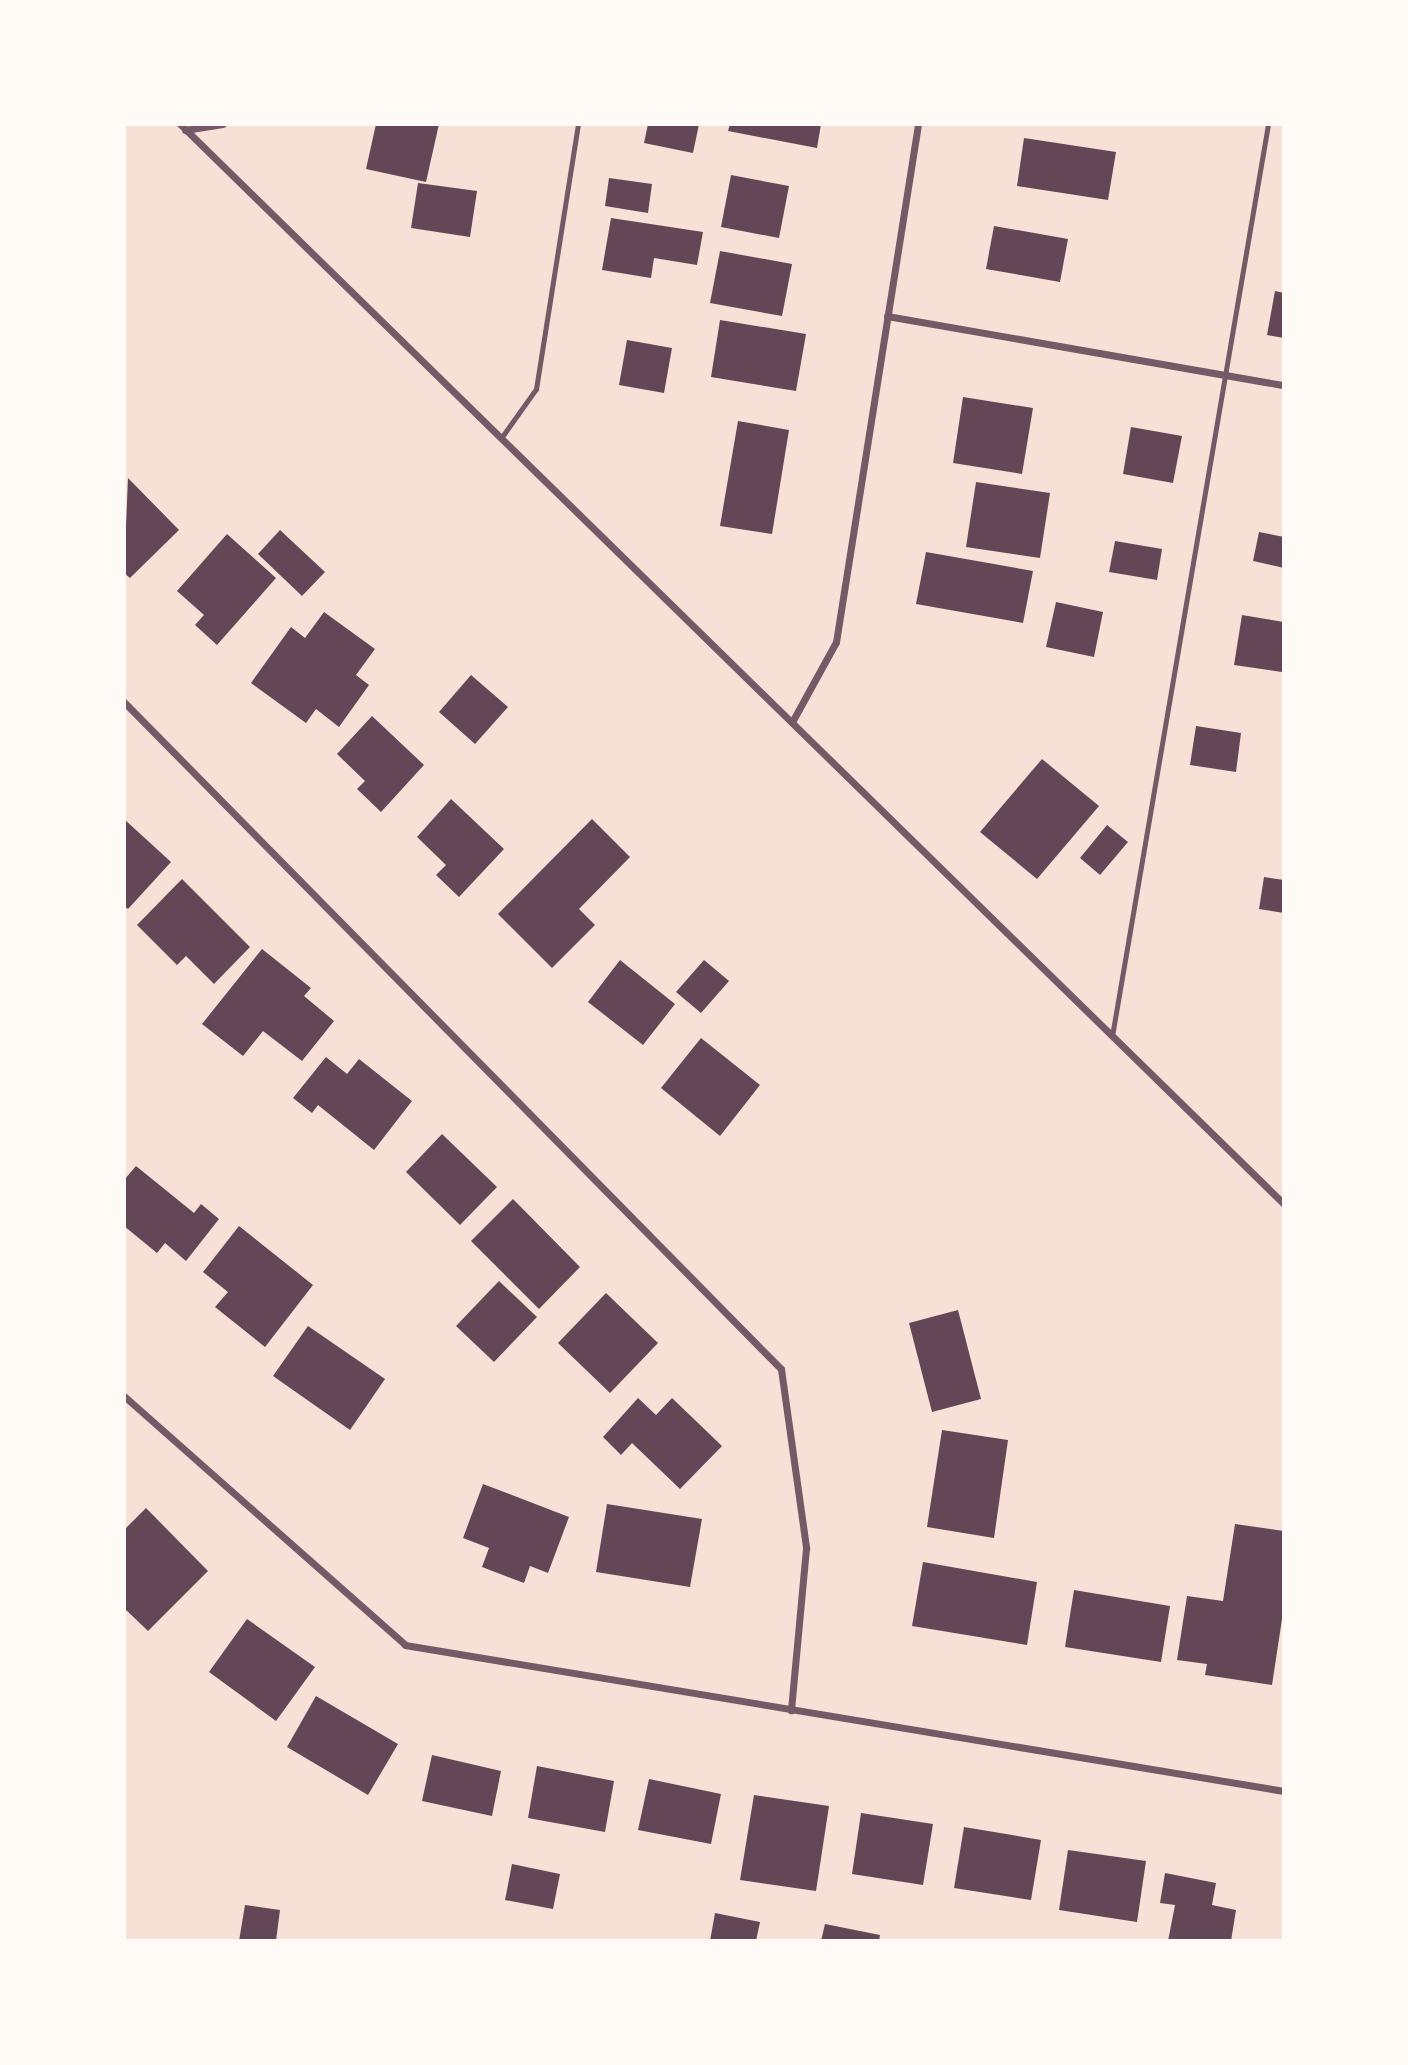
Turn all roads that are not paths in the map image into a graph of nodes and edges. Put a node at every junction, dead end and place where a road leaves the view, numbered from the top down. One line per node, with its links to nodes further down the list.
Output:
1 (223, 124): 5 (street)
2 (578, 124): 9 (lane)
3 (918, 124): 6 (street)
4 (1268, 124): 7 (lane)
5 (183, 127): 9 (street)
6 (887, 316): 7 (street); 11 (street)
7 (1224, 375): 8 (street); 12 (lane)
8 (1284, 386)
9 (501, 438): 11 (street)
10 (124, 702): 15 (street)
11 (792, 722): 12 (street)
12 (1112, 1036): 13 (street)
13 (1284, 1204)
14 (124, 1396): 15 (street)
15 (791, 1710): 16 (street)
16 (1284, 1791)

